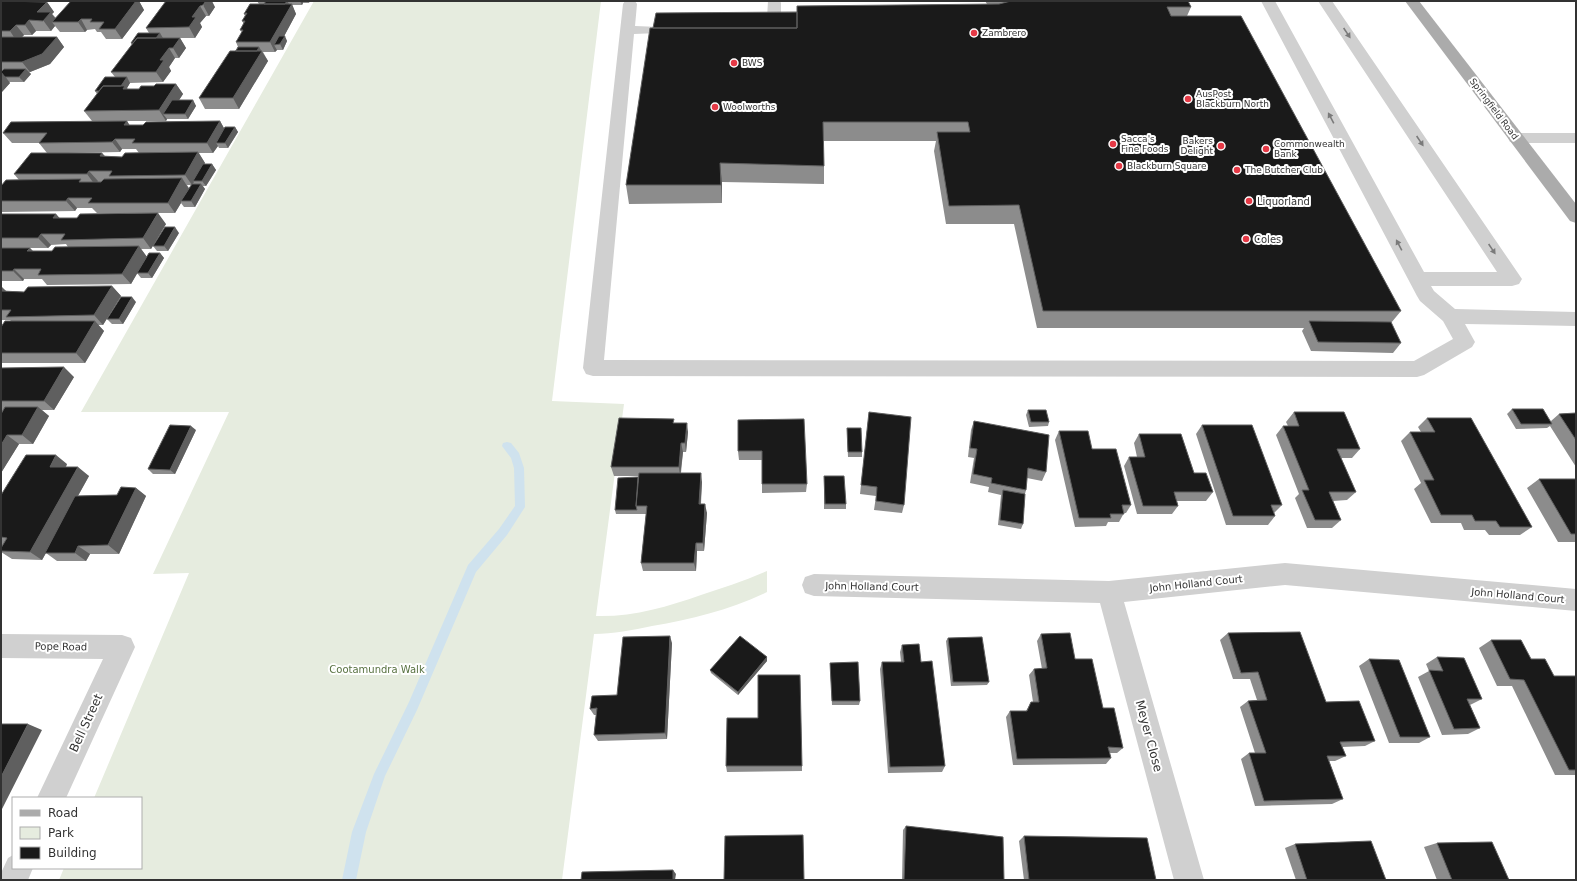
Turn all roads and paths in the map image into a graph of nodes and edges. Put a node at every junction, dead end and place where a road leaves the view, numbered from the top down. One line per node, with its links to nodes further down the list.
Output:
1 (1268, 1): 12 (street, one-way to 1)
2 (1326, 1): 12 (street, one-way to 12)
3 (1412, 1): 9 (main road, Springfield Road)
4 (774, 3): 6 (street)
5 (630, 4): 7 (street)
6 (774, 18)
7 (628, 30): 8 (street); 13 (street)
8 (654, 30)
9 (1516, 138): 10 (street); 11 (main road, Springfield Road)
10 (1576, 138)
11 (1576, 217)
12 (1418, 279): 13 (street)
13 (1450, 316): 14 (street)
14 (1576, 320)
15 (814, 585): 16 (street, John Holland Court)
16 (1109, 592): 17 (street, John Holland Court); 23 (street, Meyer Close)
17 (1576, 600)
18 (1, 646): 19 (street, Pope Road)
19 (122, 647): 20 (street, Bell Street)
20 (51, 797)
21 (18, 869): 22 (street)
22 (13, 880)
23 (1189, 880)

